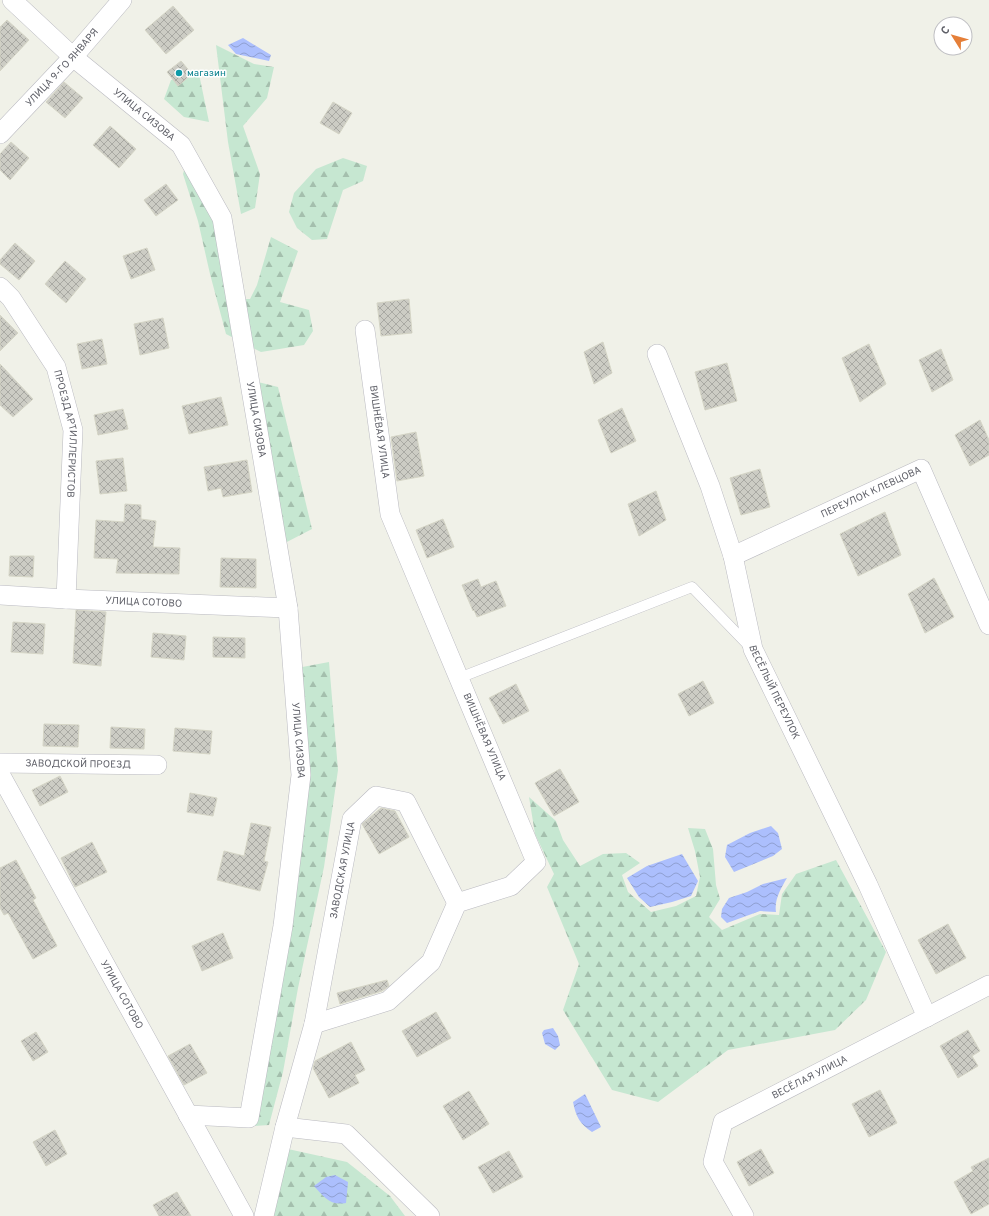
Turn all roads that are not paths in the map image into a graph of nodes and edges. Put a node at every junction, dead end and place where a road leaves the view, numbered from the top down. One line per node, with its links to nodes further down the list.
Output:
1 (12, 0): 3 (street, УЛИЦА СИЗОВА)
2 (122, 0): 3 (street, УЛИЦА 9-ГО ЯНВАРЯ)
3 (73, 57): 4 (street, УЛИЦА 9-ГО ЯНВАРЯ); 11 (street, УЛИЦА СИЗОВА)
4 (0, 134)
5 (0, 287): 10 (street, ПРОЕЗД АРТИЛЛЕРИСТОВ)
6 (365, 330): 14 (street, ВИШНЁВАЯ УЛИЦА)
7 (657, 354): 8 (street, ВЕСЁЛЫЙ ПЕРЕУЛОК)
8 (733, 556): 12 (street, ПЕРЕУЛОК КЛЕВЦОВА); 13 (street, ВЕСЁЛЫЙ ПЕРЕУЛОК)
9 (0, 595): 10 (street, УЛИЦА СОТОВО)
10 (66, 599): 11 (street, УЛИЦА СОТОВО)
11 (288, 608): 22 (street, УЛИЦА СИЗОВА)
12 (989, 625)
13 (753, 649): 14 (lane); 20 (street, ВЕСЁЛЫЙ ПЕРЕУЛОК)
14 (459, 678): 18 (street, ВИШНЁВАЯ УЛИЦА)
15 (0, 763): 16 (street, ЗАВОДСКОЙ ПРОЕЗД)
16 (157, 765)
17 (0, 774): 22 (street, УЛИЦА СОТОВО)
18 (457, 903): 21 (street); 21 (street, ЗАВОДСКАЯ УЛИЦА)
19 (989, 985): 20 (street, ВЕСЁЛАЯ УЛИЦА)
20 (927, 1017): 27 (street, ВЕСЁЛАЯ УЛИЦА)
21 (314, 1024): 23 (street)
22 (188, 1115): 24 (street, УЛИЦА СОТОВО)
23 (285, 1127): 25 (street); 26 (street)
24 (244, 1216)
25 (264, 1216)
26 (430, 1216)
27 (744, 1216)

